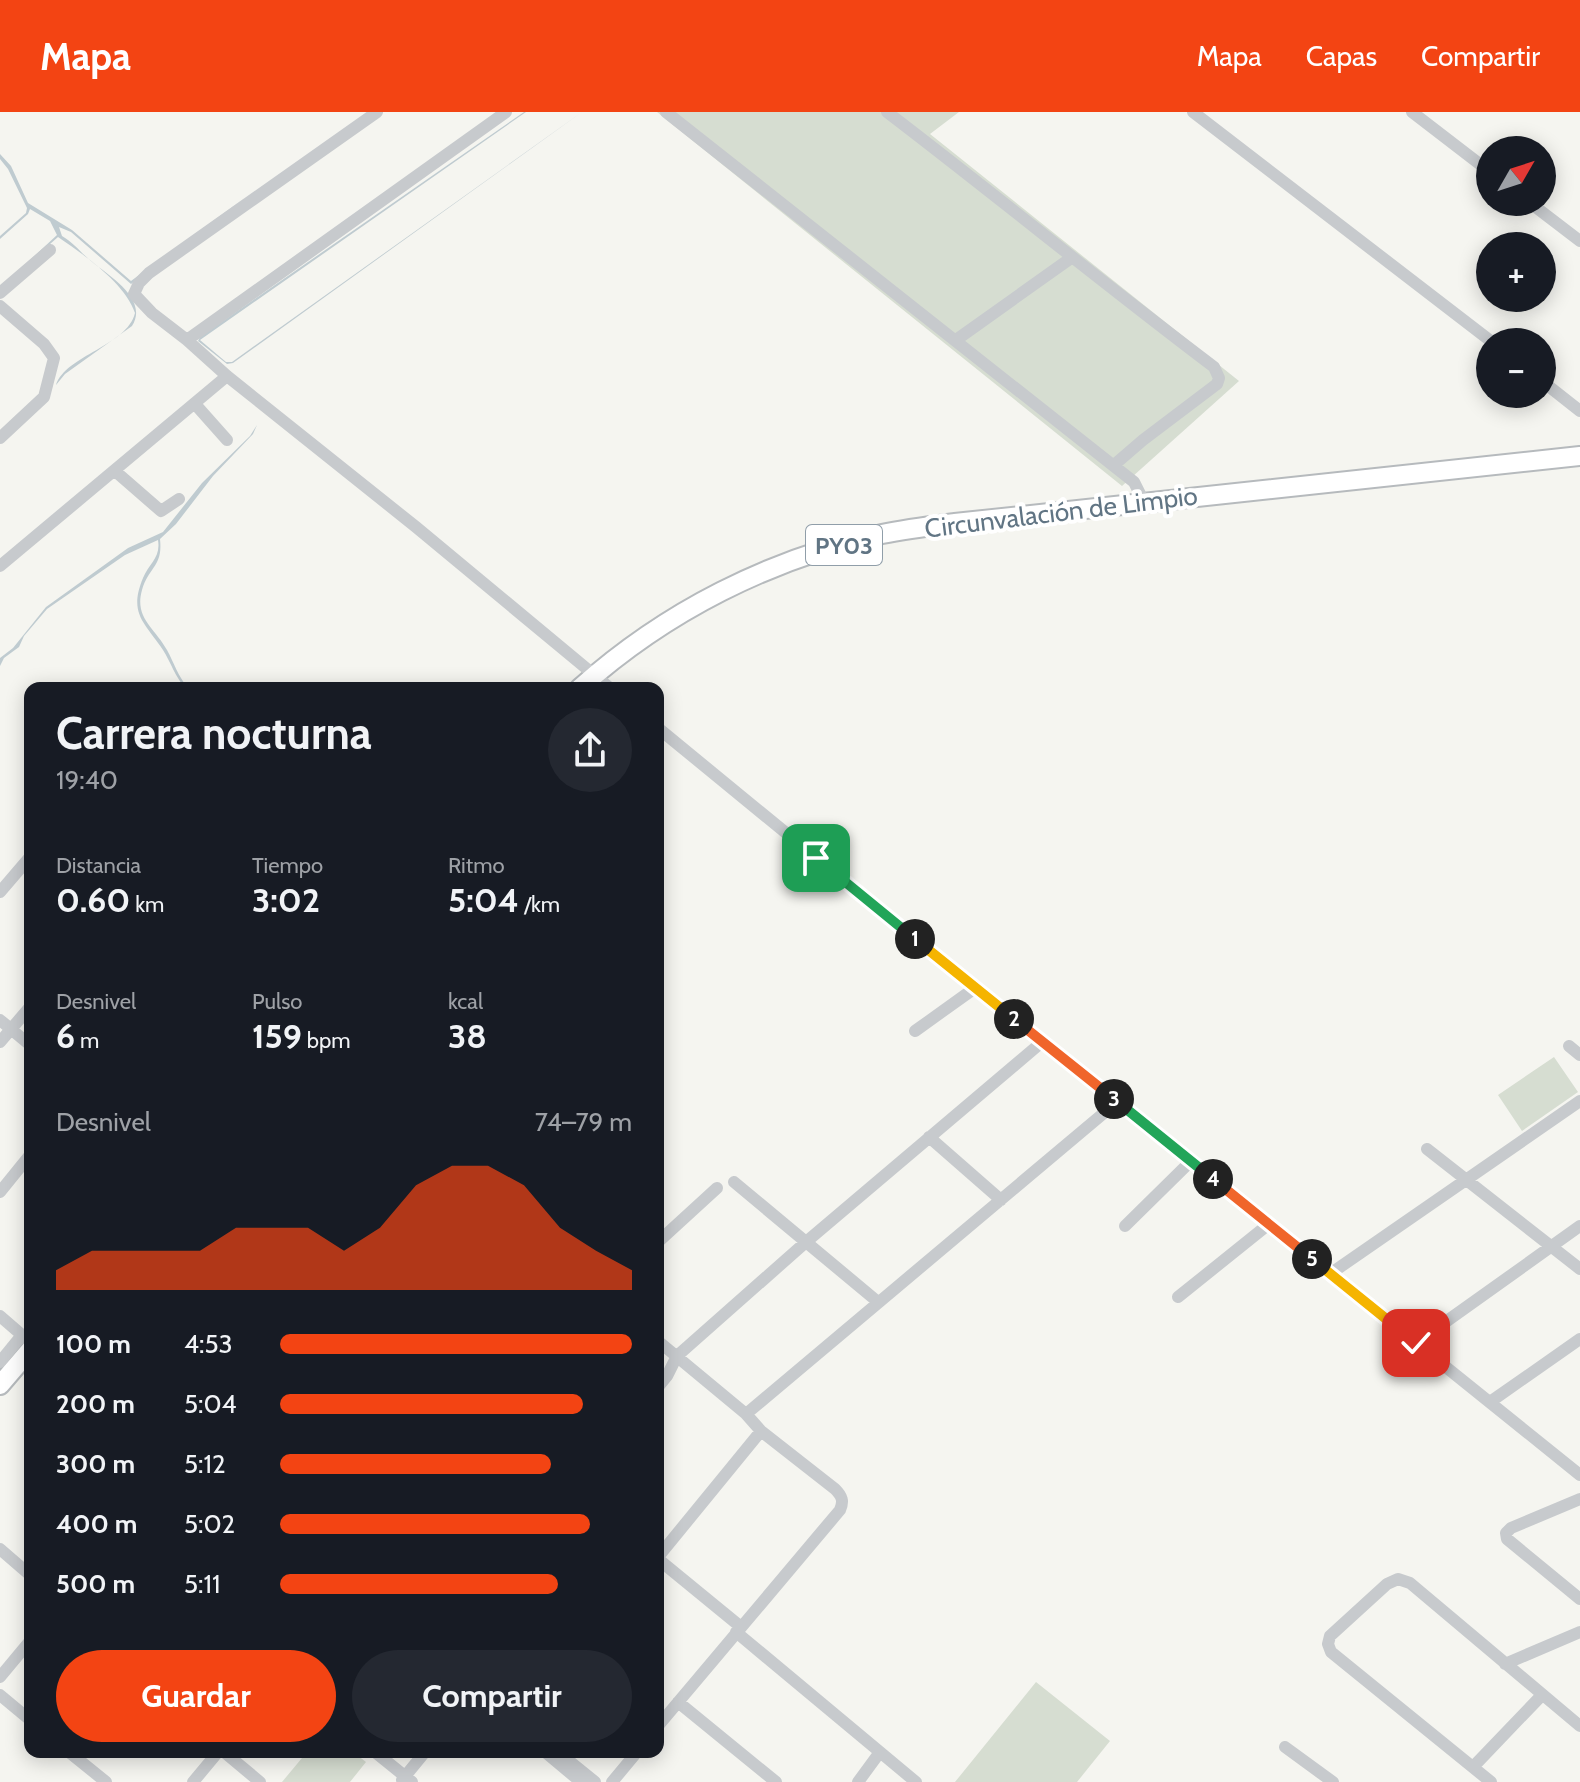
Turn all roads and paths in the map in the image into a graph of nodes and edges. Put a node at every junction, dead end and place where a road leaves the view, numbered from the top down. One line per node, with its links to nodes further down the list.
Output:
1 (377, 112): 15 (street)
2 (506, 112): 15 (street)
3 (666, 112): 16 (street)
4 (887, 112): 11 (street)
5 (1193, 112): 14 (street)
6 (1412, 112): 7 (street)
7 (1476, 161)
8 (1547, 216): 9 (street)
9 (1580, 241)
10 (50, 250): 12 (street)
11 (1071, 258): 16 (street); 24 (street)
12 (0, 293)
13 (0, 306): 21 (street)
14 (1476, 330)
15 (187, 340): 17 (street)
16 (956, 340): 24 (street)
17 (227, 376): 19 (street); 29 (street)
18 (1556, 392): 20 (street)
19 (195, 404): 22 (street); 25 (street)
20 (1580, 411)
21 (0, 438)
22 (227, 440)
23 (1580, 456): 27 (highway, Circunvalación de Limpio / PY03)
24 (1114, 465): 27 (street)
25 (115, 471): 26 (street); 28 (street)
26 (179, 499)
27 (1144, 502): 29 (highway, Circunvalación de Limpio / PY03)
28 (0, 566)
29 (587, 682)
30 (664, 733): 33 (street)
31 (24, 864): 32 (street)
32 (0, 892)
33 (975, 988): 37 (street); 40 (street)
34 (24, 1014): 36 (street)
35 (0, 1020): 36 (street)
36 (11, 1029): 38 (street); 39 (street)
37 (915, 1031)
38 (24, 1040)
39 (0, 1042)
40 (1042, 1042): 42 (street); 43 (street)
41 (1580, 1101): 47 (street)
42 (1117, 1102): 45 (street); 51 (street)
43 (929, 1137): 51 (street); 56 (street)
44 (1427, 1149): 47 (street)
45 (1191, 1161): 52 (street); 53 (street)
46 (24, 1162): 50 (street)
47 (1467, 1180): 57 (street); 59 (street)
48 (734, 1182): 56 (street)
49 (717, 1188): 55 (street)
50 (0, 1192)
51 (1001, 1200): 61 (street)
52 (1269, 1224): 59 (street); 60 (street)
53 (1125, 1226)
54 (1580, 1226): 57 (street)
55 (664, 1237)
56 (806, 1242): 61 (street); 69 (street)
57 (1551, 1246): 58 (street); 65 (street)
58 (1580, 1269)
59 (1330, 1274): 65 (street)
60 (1178, 1297)
61 (878, 1302): 74 (street)
62 (0, 1316): 63 (street)
63 (24, 1339)
64 (1580, 1339): 73 (street)
65 (1416, 1343): 73 (street)
66 (24, 1344): 70 (street)
67 (664, 1346): 69 (street)
68 (24, 1347): 72 (highway)
69 (677, 1356): 71 (street); 74 (street)
70 (0, 1362)
71 (664, 1380)
72 (0, 1385)
73 (1490, 1402): 76 (street)
74 (746, 1414): 75 (street)
75 (761, 1431): 79 (street); 83 (street)
76 (1580, 1475)
77 (1580, 1499): 82 (street)
78 (0, 1549): 81 (street)
79 (664, 1551)
80 (664, 1563): 83 (street)
81 (24, 1570)
82 (1580, 1599)
83 (738, 1629): 90 (street); 95 (street)
84 (1580, 1632): 86 (street)
85 (24, 1648): 87 (street)
86 (1505, 1664): 89 (street); 104 (street)
87 (0, 1677)
88 (0, 1695): 91 (street)
89 (1542, 1695): 93 (street); 104 (street)
90 (678, 1702): 92 (street); 112 (street)
91 (24, 1715)
92 (664, 1719)
93 (1580, 1726)
94 (1285, 1747): 115 (street)
95 (880, 1752): 113 (street); 114 (street)
96 (81, 1758): 106 (street)
97 (215, 1758): 107 (street)
98 (229, 1758): 108 (street)
99 (382, 1758): 105 (street)
100 (421, 1758): 105 (street)
101 (552, 1758): 109 (street)
102 (565, 1758): 110 (street)
103 (632, 1758): 111 (street)
104 (1473, 1767): 116 (street)
105 (406, 1780)
106 (106, 1782)
107 (193, 1782)
108 (260, 1782)
109 (581, 1782)
110 (595, 1782)
111 (612, 1782)
112 (776, 1782)
113 (858, 1782)
114 (916, 1782)
115 (1333, 1782)
116 (1491, 1782)

